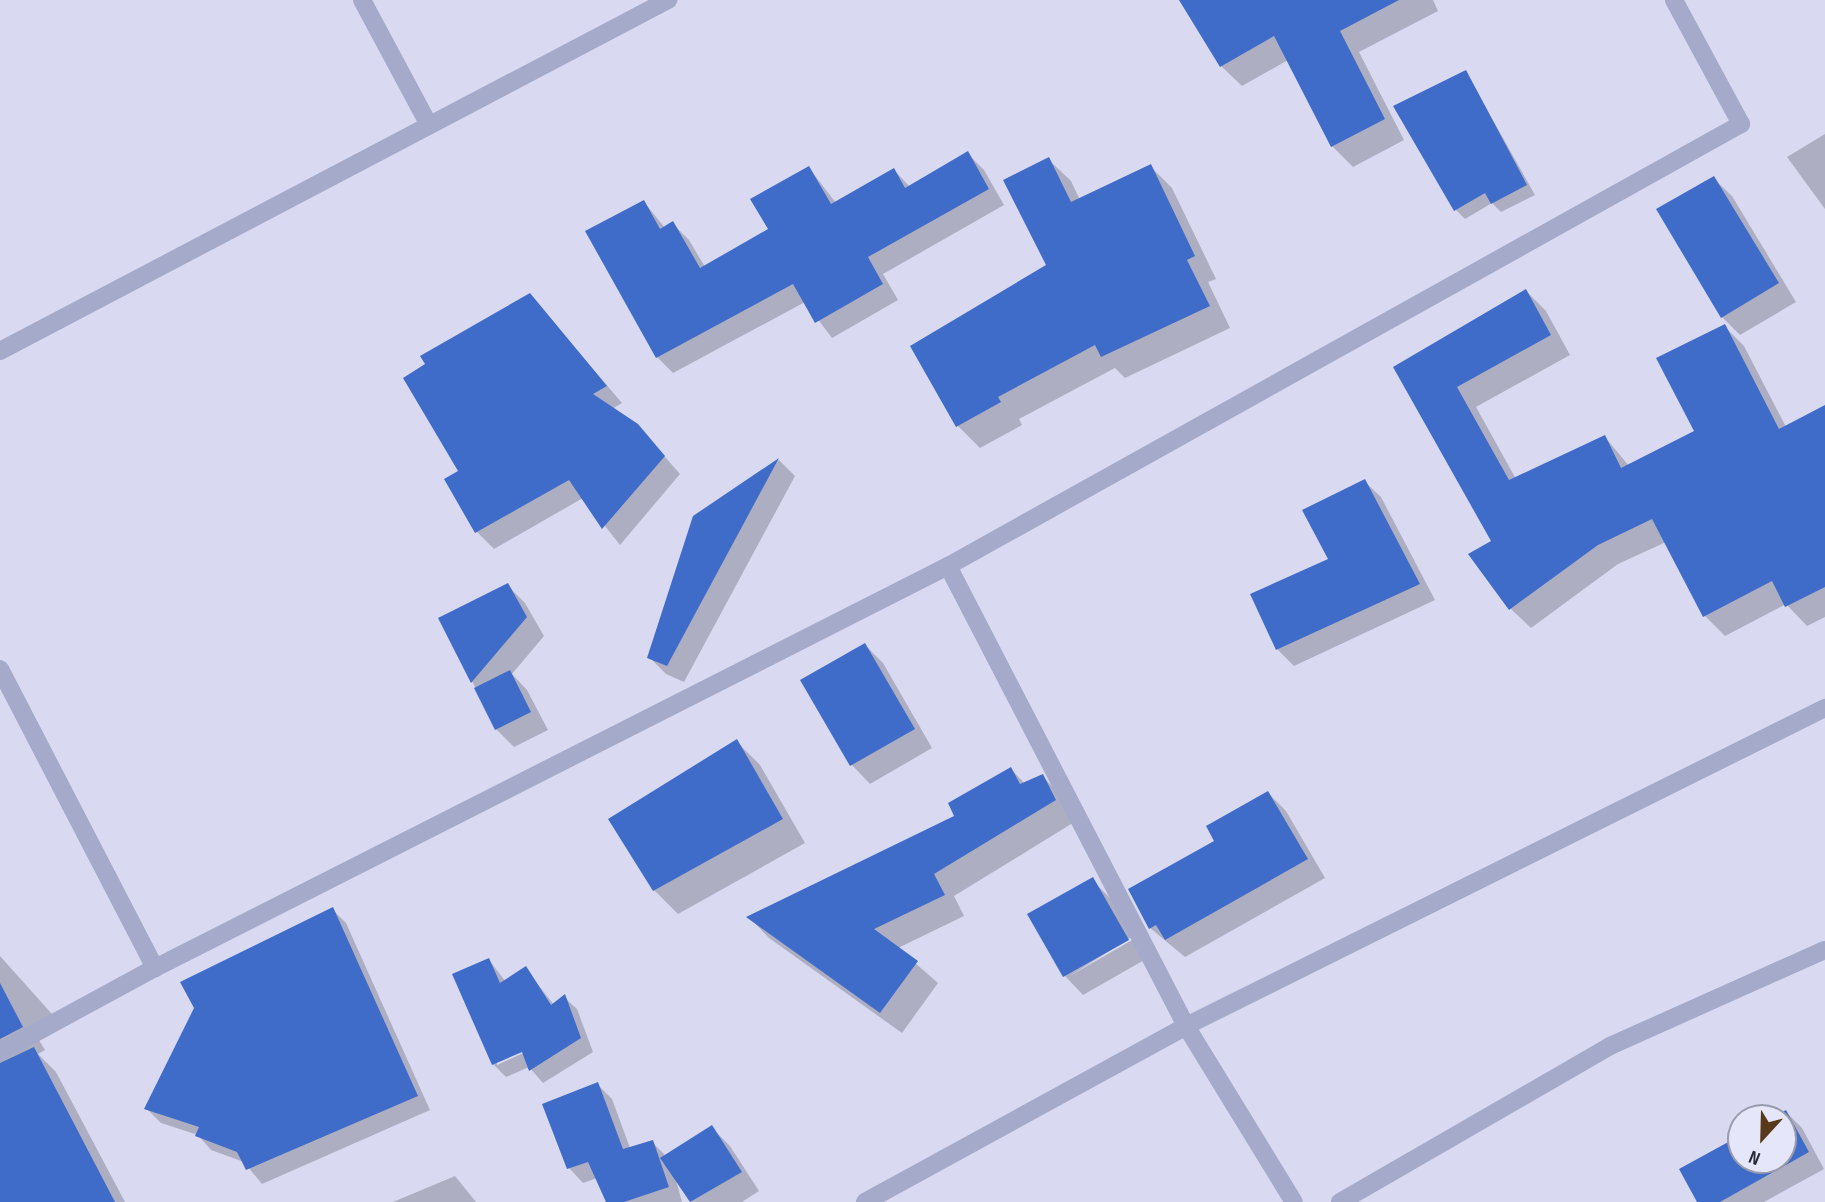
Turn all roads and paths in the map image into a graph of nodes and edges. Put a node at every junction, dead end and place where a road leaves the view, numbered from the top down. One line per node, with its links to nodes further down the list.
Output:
1 (362, 0): 4 (street)
2 (667, 0): 4 (street)
3 (1674, 0): 6 (street)
4 (429, 125): 5 (street)
5 (0, 351)
6 (948, 566): 10 (street); 11 (street)
7 (0, 669): 10 (street)
8 (1825, 708): 11 (street)
9 (1825, 950): 15 (street)
10 (155, 968): 12 (street)
11 (1186, 1026): 13 (street); 14 (street)
12 (0, 1052)
13 (865, 1202)
14 (1294, 1202)
15 (1340, 1202)

